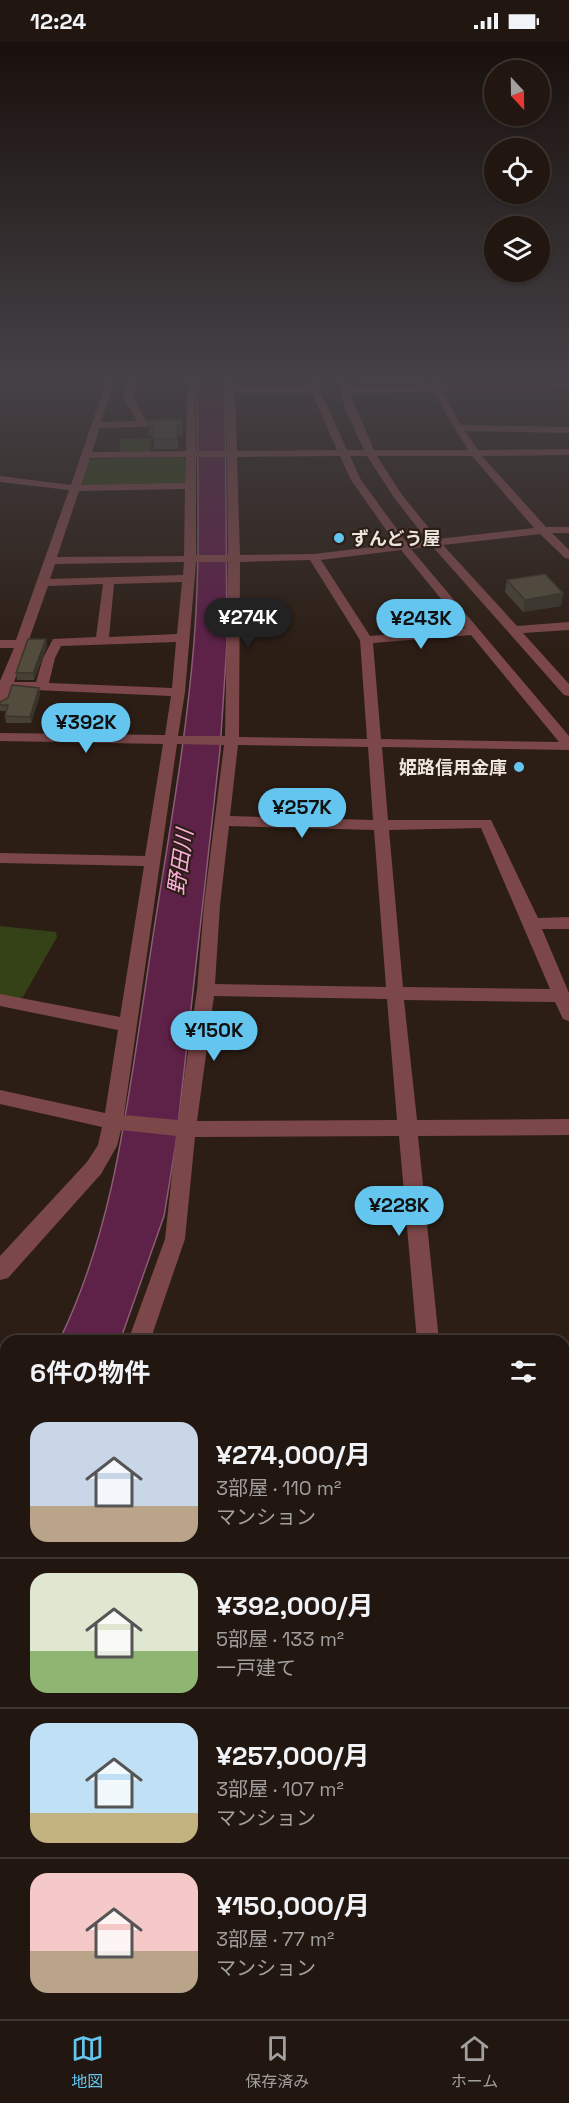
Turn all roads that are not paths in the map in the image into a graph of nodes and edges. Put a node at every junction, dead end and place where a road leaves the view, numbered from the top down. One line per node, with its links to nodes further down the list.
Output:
1 (81, 468): 9 (street)
2 (190, 468): 8 (street)
3 (233, 468): 16 (street)
4 (350, 468): 13 (street)
5 (379, 468): 12 (street)
6 (488, 468): 10 (street)
7 (0, 479): 9 (street)
8 (190, 486): 9 (street); 17 (street)
9 (74, 488): 18 (street)
10 (542, 530): 11 (street); 12 (street); 14 (street)
11 (569, 530)
12 (435, 544): 13 (street); 23 (street)
13 (404, 548): 15 (street); 24 (street)
14 (569, 556)
15 (314, 557): 16 (street); 26 (street)
16 (234, 559): 17 (street); 37 (street)
17 (190, 560): 18 (street); 19 (street)
18 (51, 561): 21 (street)
19 (189, 578): 20 (street); 25 (street)
20 (109, 580): 21 (street); 27 (street)
21 (43, 583): 29 (street)
22 (569, 626): 23 (street)
23 (514, 630): 33 (street)
24 (474, 631): 26 (street); 39 (street)
25 (183, 638): 27 (street); 32 (street)
26 (366, 640): 38 (street)
27 (102, 641): 31 (street)
28 (0, 644): 29 (street)
29 (21, 644): 30 (street)
30 (3, 685): 31 (street); 34 (street)
31 (42, 686): 32 (street)
32 (178, 692): 36 (street)
33 (569, 692)
34 (0, 703)
35 (0, 737): 36 (street)
36 (173, 739): 37 (street); 43 (street)
37 (232, 740): 38 (street); 40 (street)
38 (373, 742): 39 (street); 41 (street)
39 (569, 745)
40 (223, 821): 41 (street); 46 (street)
41 (382, 825): 45 (street); 47 (street)
42 (0, 858): 43 (street)
43 (152, 861): 51 (street)
44 (569, 922): 45 (street)
45 (532, 924): 48 (street)
46 (206, 990): 47 (street); 55 (street)
47 (394, 993): 48 (street); 56 (street)
48 (562, 996): 50 (street)
49 (0, 1000): 51 (street)
50 (569, 1014)
51 (127, 1025): 53 (street)
52 (0, 1097): 53 (street)
53 (113, 1122): 55 (street); 57 (street)
54 (569, 1127): 56 (street)
55 (186, 1129): 56 (street); 58 (street)
56 (409, 1130): 59 (street)
57 (0, 1271)
58 (141, 1335)
59 (427, 1335)

